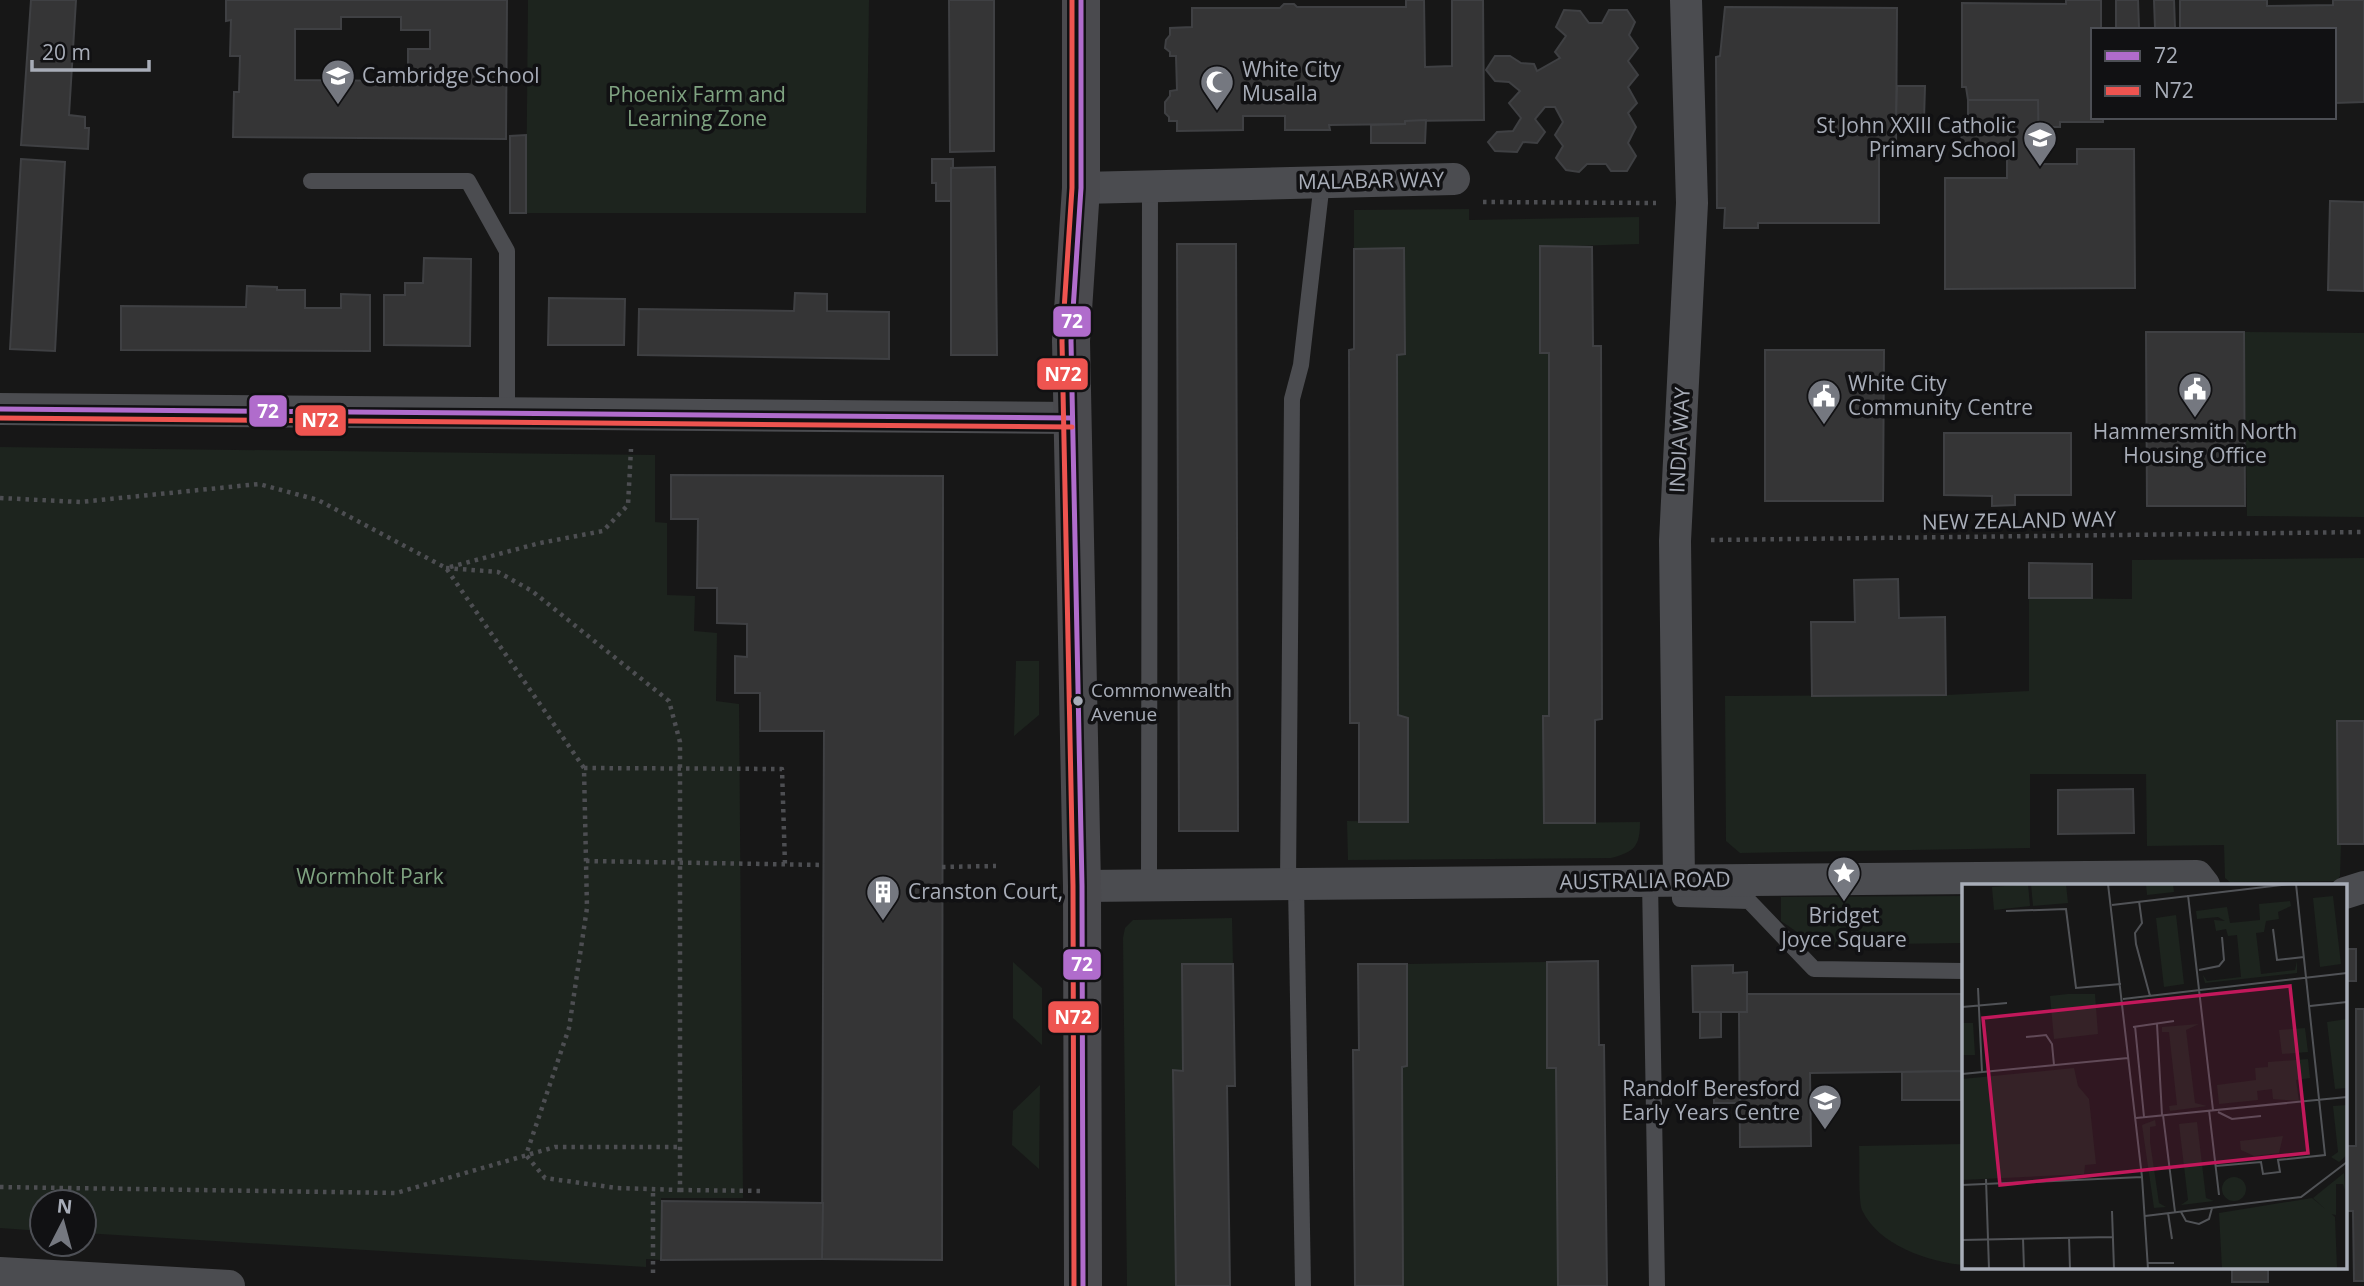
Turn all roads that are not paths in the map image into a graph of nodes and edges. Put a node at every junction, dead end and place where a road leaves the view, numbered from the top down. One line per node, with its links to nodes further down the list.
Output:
1 (1081, 0): 7 (street)
2 (1686, 0): 11 (street, INDIA WAY)
3 (1454, 179): 5 (street, MALABAR WAY)
4 (312, 181): 9 (lane)
5 (1322, 182): 6 (street, MALABAR WAY); 12 (lane)
6 (1150, 186): 7 (street, MALABAR WAY); 14 (lane)
7 (1081, 188): 10 (street)
8 (0, 409): 9 (street)
9 (507, 413): 10 (street)
10 (1072, 418): 15 (street)
11 (1665, 881): 12 (street, AUSTRALIA ROAD); 13 (street, AUSTRALIA ROAD); 18 (lane); 23 (lane)
12 (1292, 884): 14 (street, AUSTRALIA ROAD); 22 (lane)
13 (2203, 884)
14 (1149, 885): 15 (street, AUSTRALIA ROAD)
15 (1082, 886): 21 (street)
16 (2364, 887): 17 (street)
17 (2346, 893)
18 (1962, 971)
19 (0, 1273): 20 (street)
20 (229, 1286)
21 (1083, 1286)
22 (1303, 1286)
23 (1657, 1286)

